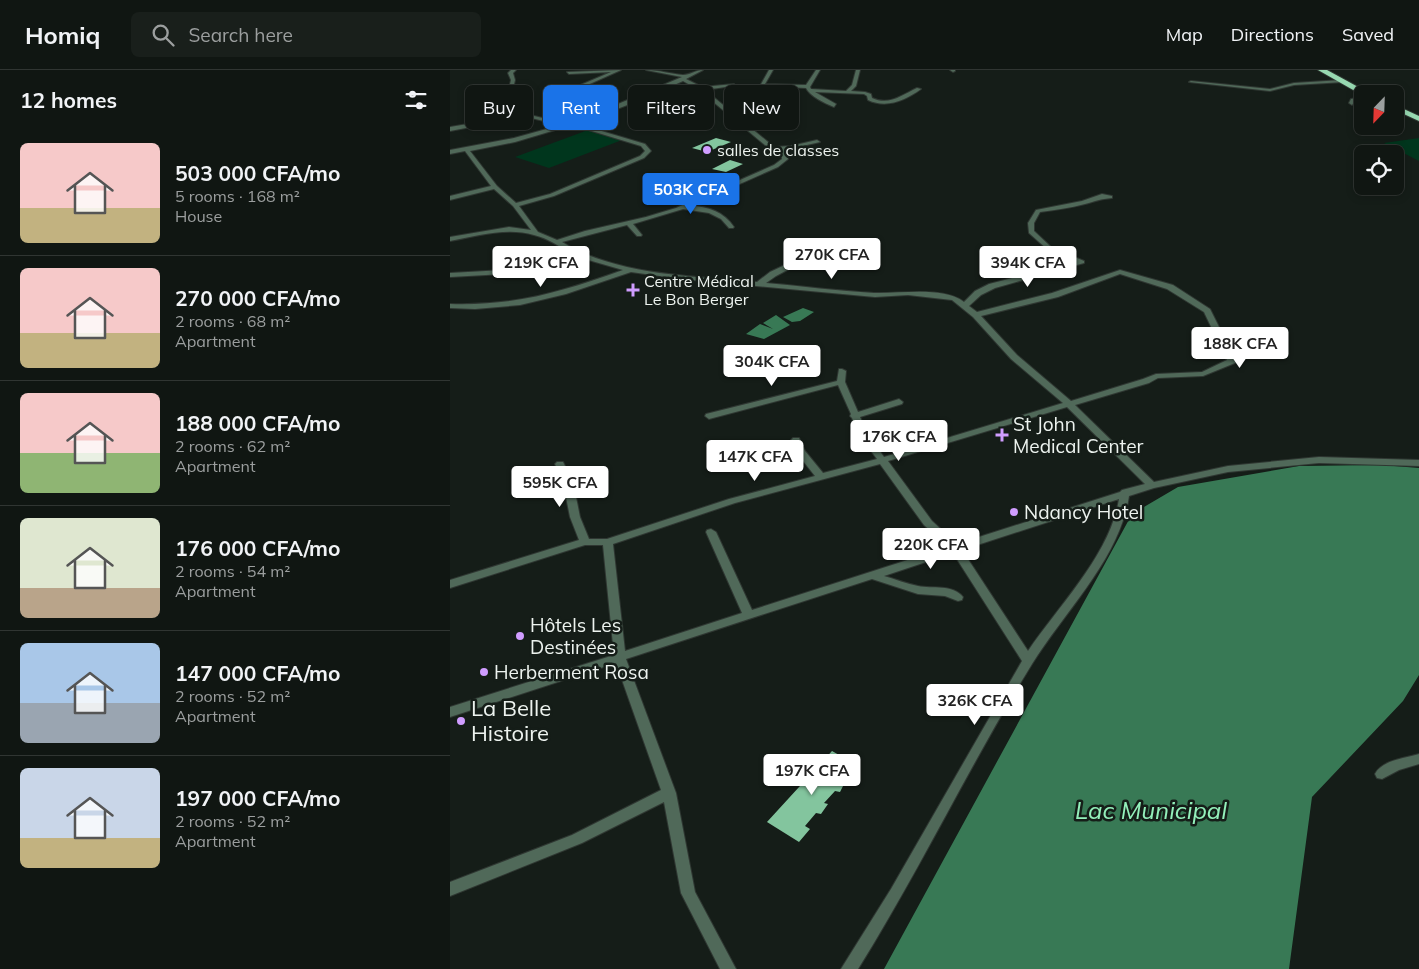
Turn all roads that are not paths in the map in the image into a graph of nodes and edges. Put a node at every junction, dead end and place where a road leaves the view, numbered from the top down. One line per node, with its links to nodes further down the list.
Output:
1 (514, 70): 14 (street)
2 (619, 70): 10 (street); 15 (street)
3 (648, 70): 11 (street)
4 (701, 70): 11 (street)
5 (771, 70): 18 (street)
6 (818, 70): 18 (street)
7 (858, 70): 20 (street)
8 (1314, 70): 9 (highway)
9 (1325, 72): 13 (highway)
10 (569, 73)
11 (685, 78): 16 (street); 25 (street)
12 (1191, 82): 13 (street)
13 (1342, 82): 17 (highway)
14 (512, 85)
15 (586, 85)
16 (695, 85)
17 (1354, 88)
18 (808, 89): 20 (street); 24 (street)
19 (919, 89): 20 (street)
20 (848, 91)
21 (714, 100): 33 (street)
22 (1354, 100): 23 (street)
23 (1352, 103)
24 (834, 105)
25 (618, 106)
26 (1404, 112): 27 (highway)
27 (1419, 119)
28 (465, 126): 29 (street)
29 (450, 129)
30 (544, 130): 34 (street)
31 (589, 130): 39 (street)
32 (817, 142): 33 (street)
33 (782, 149): 40 (street)
34 (466, 150): 35 (street); 36 (street)
35 (450, 152)
36 (495, 187): 38 (street); 39 (street)
37 (1110, 197): 53 (street)
38 (450, 198)
39 (515, 205): 43 (street)
40 (678, 210): 41 (street); 42 (street)
41 (629, 223): 44 (street); 46 (street)
42 (731, 227)
43 (536, 233): 45 (street); 46 (street)
44 (639, 236)
45 (450, 239)
46 (557, 242): 48 (street)
47 (821, 250): 51 (street)
48 (578, 255): 49 (street); 50 (street)
49 (631, 270): 51 (street); 52 (street)
50 (450, 275)
51 (759, 284): 53 (street)
52 (450, 306)
53 (965, 306): 54 (street)
54 (976, 315): 58 (street); 58 (street)
55 (842, 371): 56 (street)
56 (841, 382): 59 (street); 60 (street)
57 (899, 402): 60 (street)
58 (1068, 404): 62 (street); 66 (street)
59 (709, 416)
60 (854, 416): 62 (street)
61 (796, 440): 65 (street)
62 (883, 460): 65 (street); 71 (street)
63 (1419, 463): 66 (street)
64 (560, 464): 69 (street)
65 (821, 477): 70 (street)
66 (1152, 484): 67 (street)
67 (1125, 492): 71 (street); 77 (street)
68 (711, 532): 75 (street)
69 (585, 542): 70 (street); 73 (street)
70 (608, 542): 76 (street)
71 (956, 549): 72 (street); 77 (street)
72 (873, 576): 74 (street); 75 (street)
73 (450, 584)
74 (958, 597)
75 (749, 616): 76 (street)
76 (620, 658): 78 (street); 81 (street)
77 (1028, 660): 84 (street)
78 (450, 712)
79 (1419, 760): 80 (street)
80 (1382, 774)
81 (669, 793): 82 (street); 83 (street)
82 (450, 888)
83 (728, 969)
84 (848, 969)

